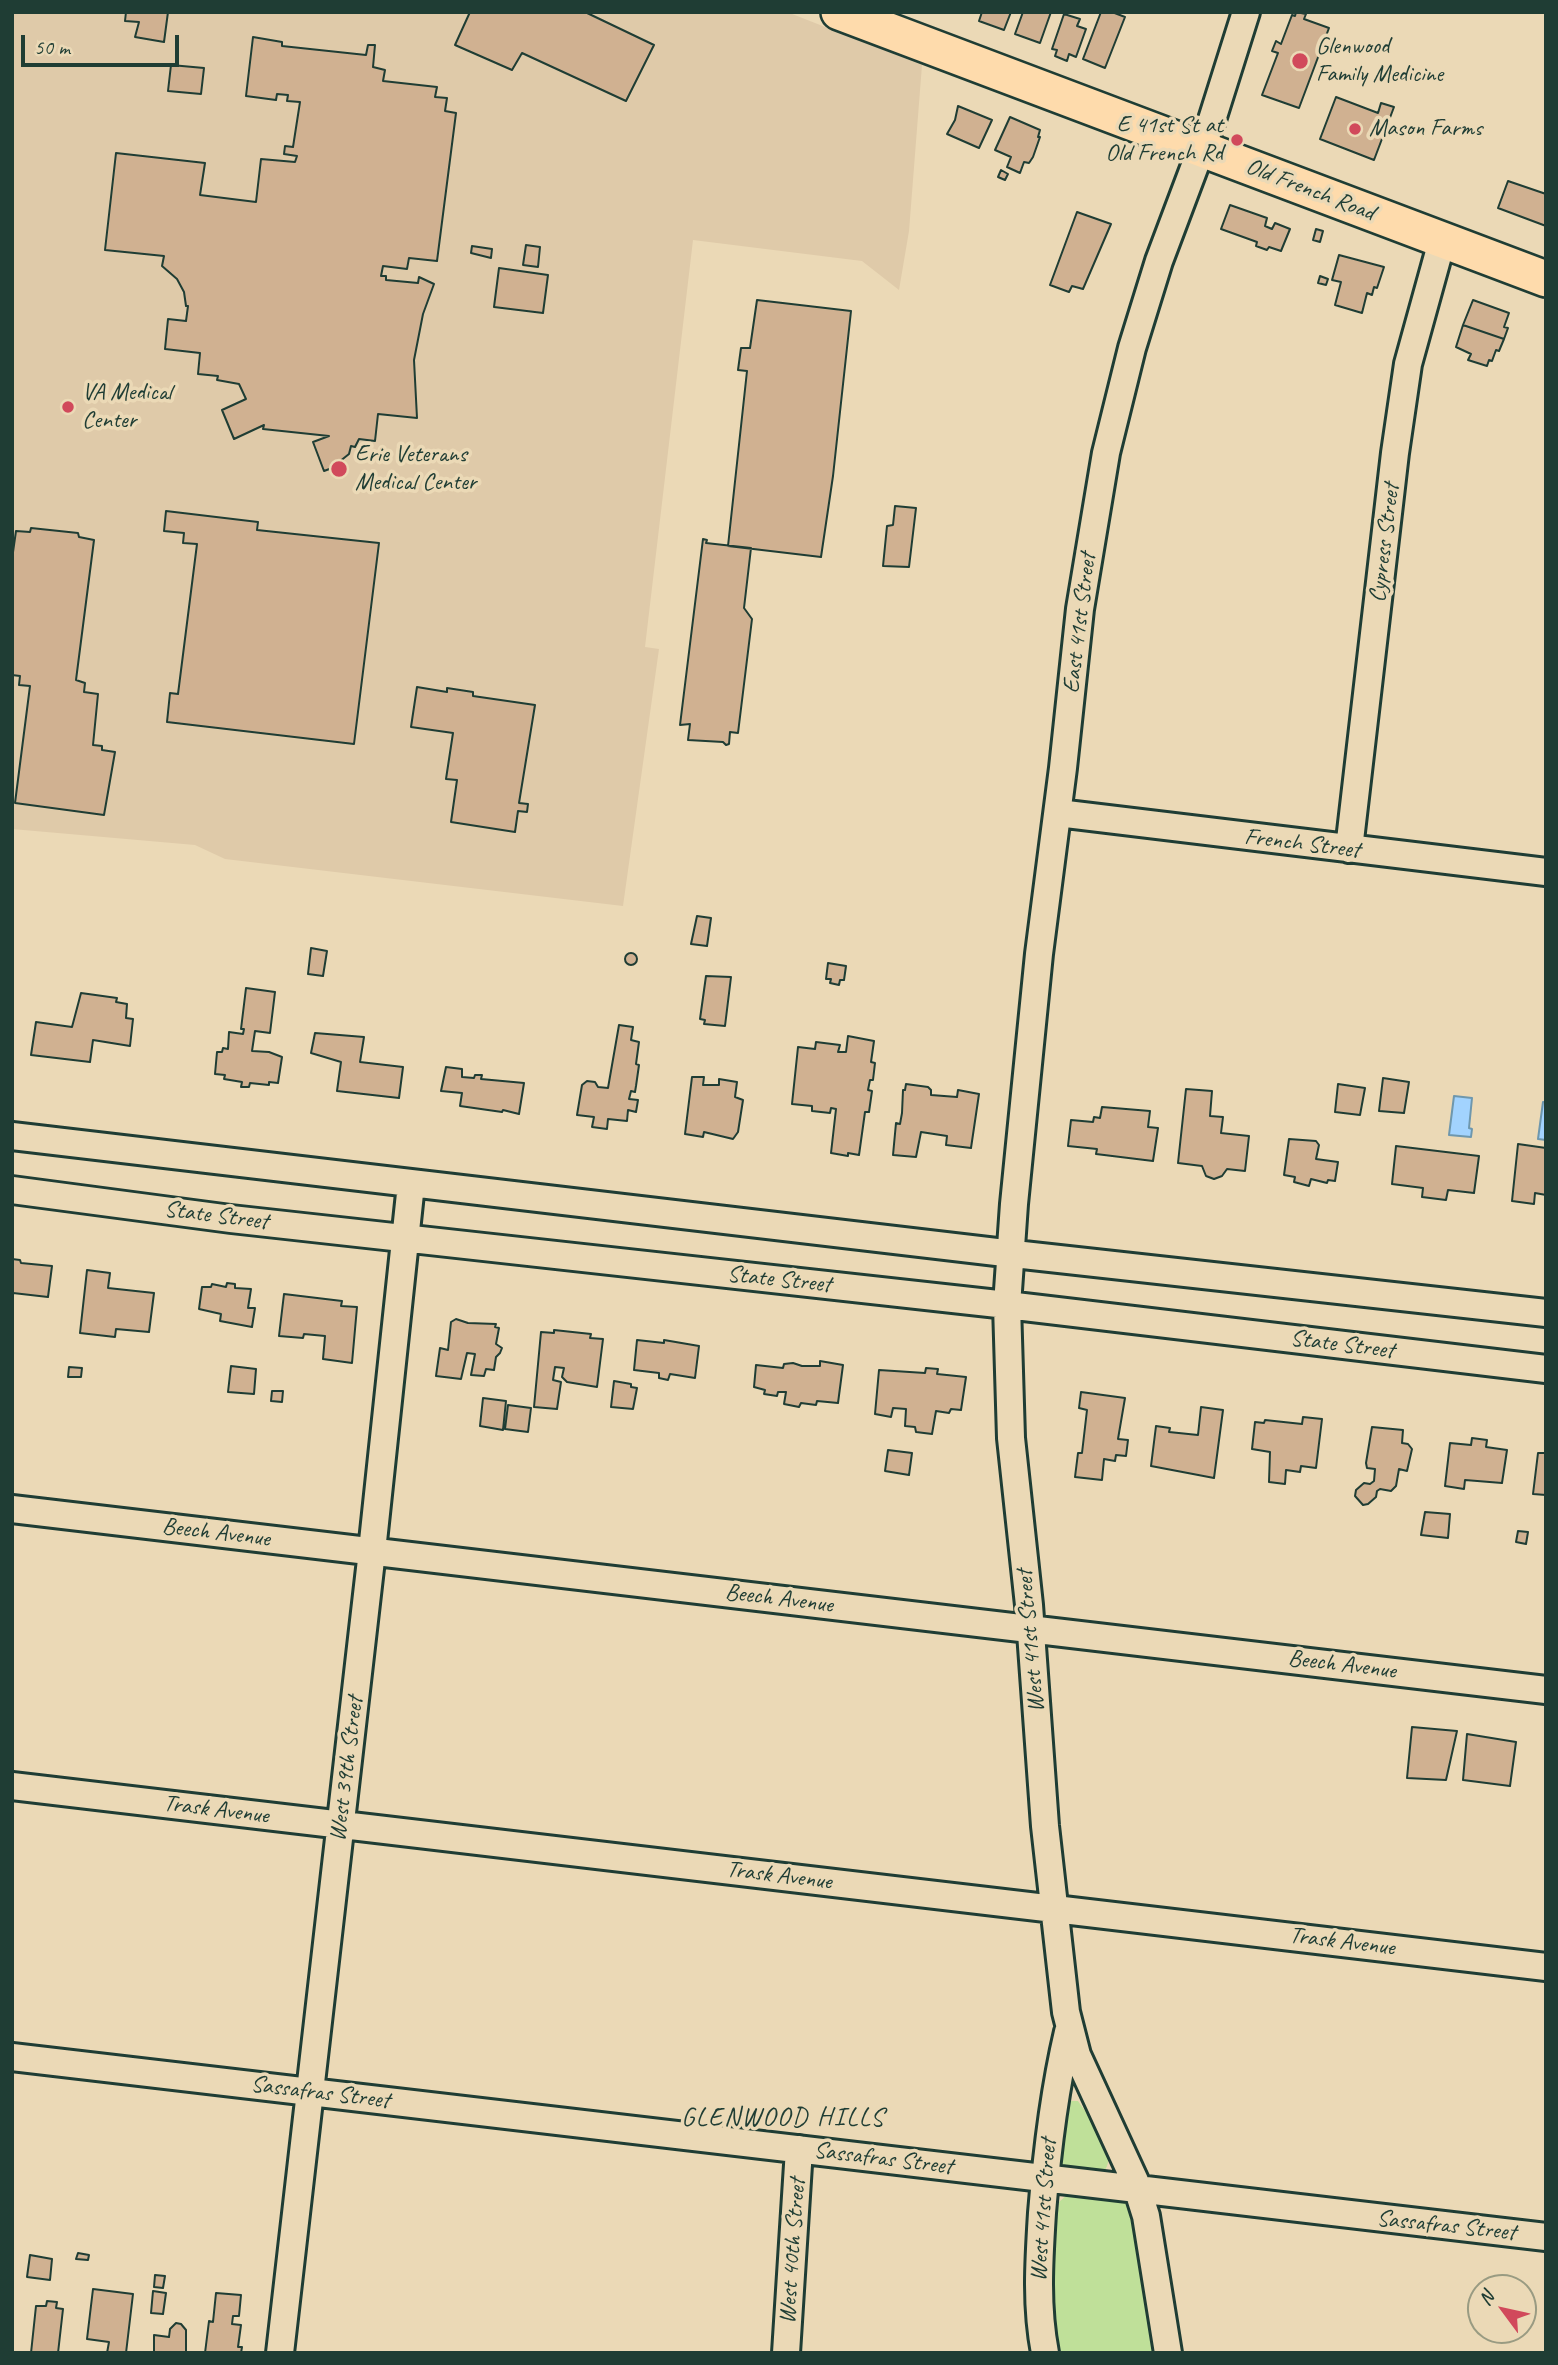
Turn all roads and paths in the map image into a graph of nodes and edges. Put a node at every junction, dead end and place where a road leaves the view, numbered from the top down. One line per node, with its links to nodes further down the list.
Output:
1 (839, 12): 3 (main road, Old French Road)
2 (1246, 12): 3 (street, East 41st Street)
3 (1201, 150): 4 (main road, Old French Road); 6 (street, East 41st Street)
4 (1442, 241): 5 (main road, Old French Road); 7 (street, Cypress Street)
5 (1546, 279)
6 (1058, 813): 7 (street, French Street); 13 (street, East 41st Street)
7 (1349, 849): 8 (street, French Street)
8 (1546, 872)
9 (12, 1136): 10 (street)
10 (411, 1184): 12 (street, West 39th Street); 13 (street)
11 (12, 1189): 12 (street, State Street)
12 (404, 1237): 14 (street, State Street); 18 (street, West 39th Street)
13 (1010, 1254): 14 (street, West 41st Street); 15 (street)
14 (1007, 1306): 16 (street, State Street); 19 (street, West 41st Street)
15 (1546, 1313)
16 (1546, 1369)
17 (12, 1509): 18 (street, Beech Avenue)
18 (372, 1552): 19 (street, Beech Avenue); 22 (street, West 39th Street)
19 (1030, 1628): 20 (street, Beech Avenue); 23 (street, West 41st Street)
20 (1546, 1690)
21 (12, 1786): 22 (street, Trask Avenue)
22 (340, 1825): 23 (street, Trask Avenue); 27 (street, West 39th Street)
23 (1054, 1907): 24 (street, Trask Avenue); 25 (street, West 41st Street)
24 (1546, 1966)
25 (1069, 2027): 29 (street, West 41st Street); 30 (street, West 41st Street)
26 (12, 2057): 27 (street, Sassafras Street)
27 (311, 2092): 28 (street, Sassafras Street); 32 (street, West 39th Street)
28 (799, 2149): 29 (street, Sassafras Street); 33 (street, West 40th Street)
29 (1044, 2178): 30 (street, Sassafras Street); 34 (street, West 41st Street)
30 (1138, 2189): 31 (street, Sassafras Street); 35 (street, West 41st Street)
31 (1546, 2237)
32 (280, 2353)
33 (786, 2353)
34 (1045, 2353)
35 (1168, 2353)

